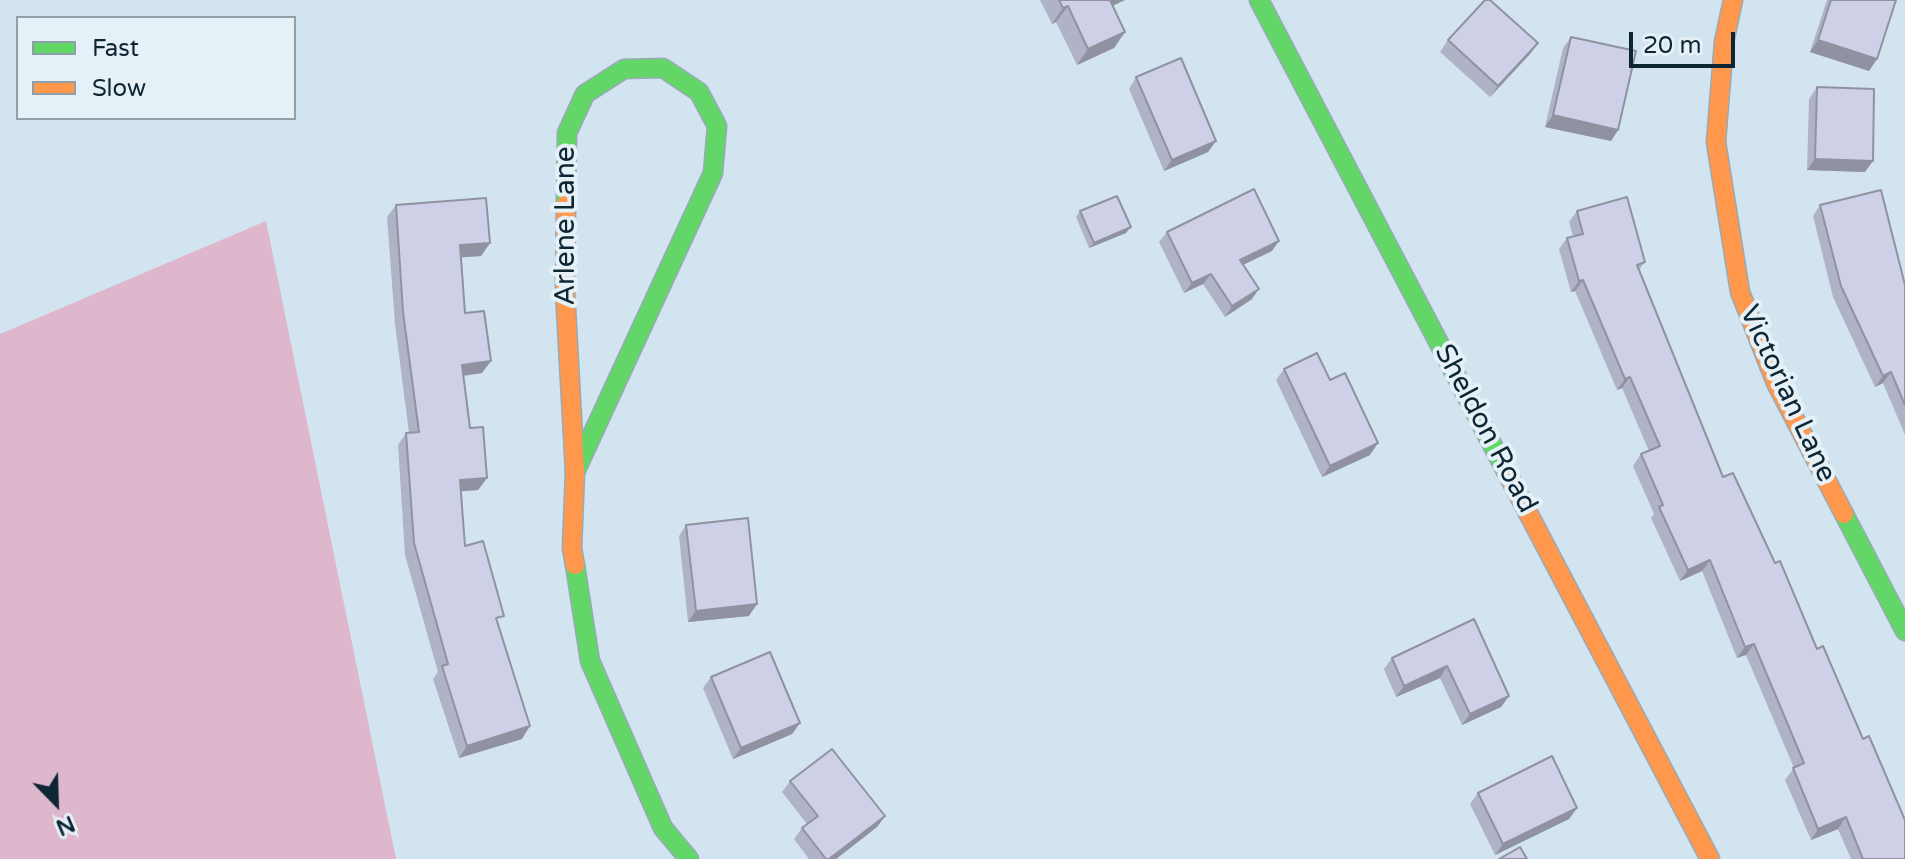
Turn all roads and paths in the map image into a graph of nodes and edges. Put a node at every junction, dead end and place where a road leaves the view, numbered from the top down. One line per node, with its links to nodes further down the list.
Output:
1 (1259, 0): 6 (street, Sheldon Road)
2 (1733, 0): 4 (street, Victorian Lane)
3 (575, 472): 3 (street, Arlene Lane); 5 (street, Arlene Lane)
4 (1905, 631)
5 (689, 859)
6 (1710, 859)

